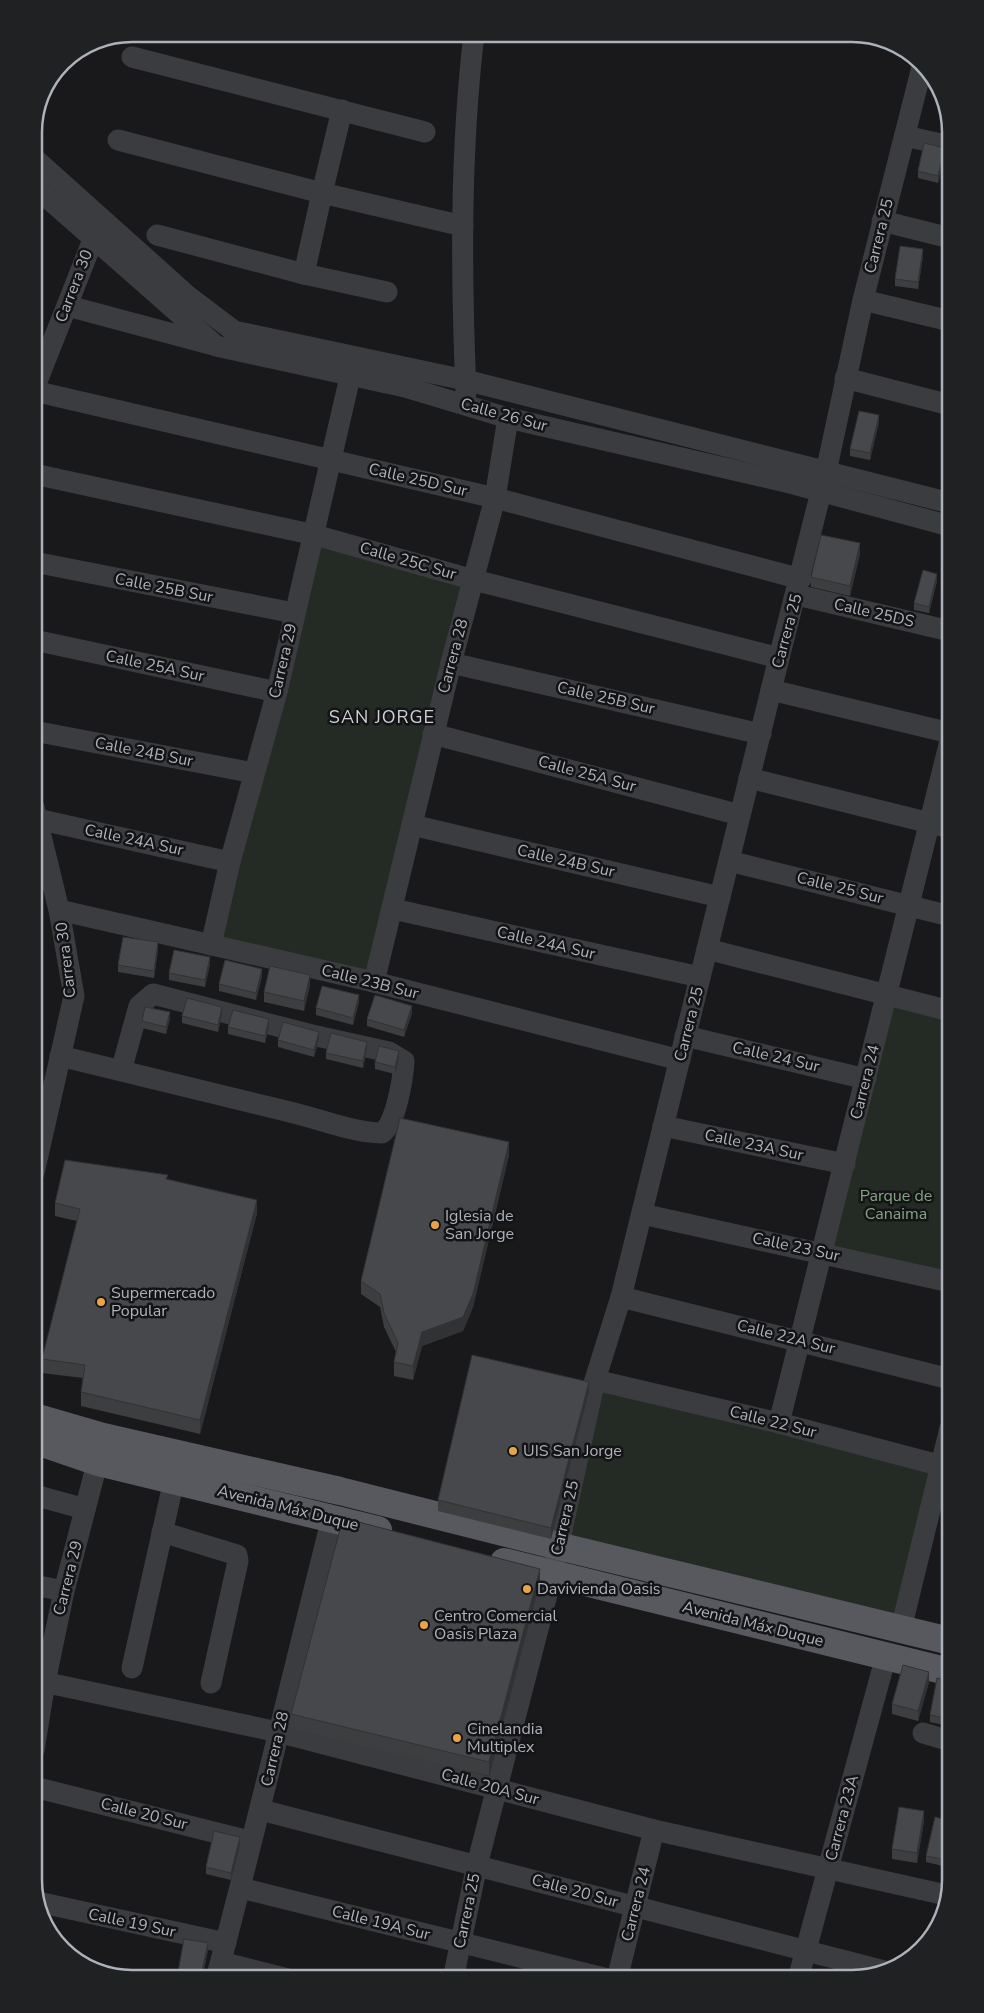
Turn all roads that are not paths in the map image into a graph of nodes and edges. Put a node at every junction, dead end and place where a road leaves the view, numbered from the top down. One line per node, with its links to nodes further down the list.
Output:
1 (473, 43): 14 (street)
2 (132, 58): 4 (street)
3 (920, 75): 6 (street, Carrera 25)
4 (342, 110): 5 (street); 10 (street)
5 (425, 132)
6 (905, 136): 8 (street); 13 (street, Carrera 25)
7 (118, 140): 10 (street)
8 (942, 144)
9 (43, 166): 12 (street)
10 (322, 193): 14 (street); 18 (street)
11 (43, 194): 17 (street, Calle 26 Sur)
12 (101, 220): 17 (street, Carrera 30); 27 (street, Calle 26 Sur)
13 (882, 221): 16 (street); 20 (street, Carrera 25)
14 (463, 226): 27 (street)
15 (156, 235): 18 (street)
16 (942, 236)
17 (92, 239): 21 (street, Carrera 30); 23 (street, Calle 26 Sur)
18 (304, 274): 19 (street)
19 (387, 292)
20 (863, 300): 22 (street); 26 (street, Carrera 25)
21 (68, 306): 23 (street); 24 (street, Carrera 30)
22 (942, 319)
23 (216, 346): 25 (street, Calle 26 Sur)
24 (43, 368)
25 (350, 377): 30 (street, Calle 26 Sur); 32 (street, Carrera 29)
26 (845, 378): 29 (street); 34 (street, Carrera 25)
27 (465, 380): 30 (street); 34 (street, Calle 26 Sur)
28 (43, 392): 32 (street, Calle 25D Sur)
29 (942, 403)
30 (466, 405): 31 (street, Calle 26 Sur)
31 (508, 418): 34 (street, Calle 26 Sur); 35 (street, Carrera 28)
32 (332, 460): 35 (street, Calle 25D Sur); 38 (street, Carrera 29)
33 (43, 476): 38 (street, Calle 25C Sur)
34 (823, 482): 36 (street, Calle 26 Sur); 37 (street, Calle 26 Sur); 41 (street, Carrera 25)
35 (495, 498): 40 (street, Carrera 28); 41 (street, Calle 25D Sur)
36 (942, 502)
37 (942, 523)
38 (315, 535): 40 (street, Calle 25C Sur); 42 (street, Carrera 29)
39 (43, 564): 42 (street, Calle 25B Sur)
40 (474, 580): 45 (street, Calle 25C Sur); 46 (street, Carrera 28)
41 (799, 587): 43 (street, Calle 25DS); 45 (street, Carrera 25)
42 (294, 613): 48 (street, Carrera 29)
43 (942, 629)
44 (43, 642): 48 (street, Calle 25A Sur)
45 (779, 658): 47 (street, Carrera 25)
46 (451, 663): 51 (street, Carrera 28); 52 (street, Calle 25B Sur)
47 (771, 690): 49 (street); 52 (street, Carrera 25)
48 (276, 692): 53 (street, Carrera 29)
49 (942, 731)
50 (43, 733): 53 (street, Calle 24B Sur)
51 (433, 734): 57 (street, Calle 25A Sur); 58 (street, Carrera 28)
52 (760, 734): 54 (street, Carrera 25)
53 (254, 773): 62 (street, Carrera 29)
54 (750, 778): 57 (street, Carrera 25); 59 (street)
55 (942, 808): 59 (street, Carrera 24)
56 (43, 815): 62 (street, Calle 24A Sur)
57 (740, 815): 61 (street, Carrera 25)
58 (412, 825): 63 (street, Calle 24B Sur); 65 (street, Carrera 28)
59 (940, 825): 64 (street, Carrera 24)
60 (43, 844): 66 (street, Carrera 30)
61 (729, 861): 63 (street, Carrera 25); 64 (street, Calle 25 Sur)
62 (230, 862): 68 (street, Carrera 29)
63 (720, 897): 69 (street, Carrera 25)
64 (909, 906): 67 (street, Calle 25 Sur); 72 (street, Carrera 24)
65 (393, 909): 70 (street, Calle 24A Sur); 71 (street, Carrera 28)
66 (59, 910): 68 (street, Calle 23B Sur); 75 (street, Carrera 30)
67 (942, 914)
68 (211, 945): 71 (street, Calle 23B Sur)
69 (707, 950): 70 (street, Carrera 25); 72 (street)
70 (700, 977): 74 (street, Carrera 25)
71 (374, 982): 76 (street, Calle 23B Sur)
72 (887, 995): 73 (street); 78 (street, Carrera 24)
73 (942, 1008)
74 (686, 1036): 76 (street, Carrera 25); 78 (street, Calle 24 Sur)
75 (60, 1056): 77 (street); 80 (street, Carrera 30)
76 (680, 1060): 79 (street, Carrera 25)
77 (121, 1071): 77 (street)
78 (866, 1079): 81 (street, Carrera 24)
79 (663, 1126): 81 (street, Calle 23A Sur); 82 (street, Carrera 25)
80 (42, 1135)
81 (845, 1164): 83 (street, Carrera 24)
82 (642, 1214): 83 (street, Calle 23 Sur); 85 (street, Carrera 25)
83 (823, 1253): 84 (street, Calle 23 Sur); 86 (street, Carrera 24)
84 (942, 1280)
85 (621, 1298): 86 (street, Calle 22A Sur); 88 (street, Carrera 25)
86 (799, 1340): 87 (street, Calle 22A Sur); 90 (street, Carrera 24)
87 (942, 1377)
88 (595, 1380): 90 (street, Calle 22 Sur); 101 (street, Carrera 25)
89 (42, 1421): 92 (main road, Avenida Máx Duque)
90 (779, 1423): 93 (street, Calle 22 Sur)
91 (42, 1441): 92 (main road, Avenida Máx Duque)
92 (101, 1449): 94 (main road, Avenida Máx Duque); 97 (street, Carrera 29); 101 (main road, Avenida Máx Duque)
93 (942, 1466)
94 (174, 1480): 98 (main road, Avenida Máx Duque); 99 (street)
95 (942, 1481): 106 (street)
96 (42, 1498): 97 (street)
97 (85, 1509): 105 (street, Carrera 29)
98 (332, 1518): 100 (main road, Avenida Máx Duque); 114 (street, Carrera 28)
99 (162, 1532): 109 (street); 113 (street)
100 (399, 1535)
101 (558, 1546): 103 (street, Carrera 25); 106 (main road, Avenida Máx Duque)
102 (476, 1555): 103 (main road, Avenida Máx Duque)
103 (552, 1575): 108 (main road, Avenida Máx Duque); 118 (street, Carrera 25)
104 (42, 1587): 105 (street)
105 (64, 1592): 110 (street, Carrera 29)
106 (901, 1629): 107 (main road, Avenida Máx Duque)
107 (942, 1639)
108 (886, 1656): 111 (main road, Avenida Máx Duque); 123 (street, Carrera 23A)
109 (132, 1668)
110 (42, 1670)
111 (942, 1670)
112 (42, 1682): 114 (street, Calle 20A Sur)
113 (211, 1683)
114 (278, 1732): 118 (street, Calle 20A Sur); 119 (street, Carrera 28)
115 (923, 1733): 116 (street)
116 (942, 1739)
117 (42, 1789): 121 (street, Calle 20 Sur)
118 (497, 1789): 120 (street, Calle 20A Sur); 122 (street, Carrera 25)
119 (261, 1810): 121 (street, Carrera 28); 122 (street, Calle 20 Sur)
120 (654, 1830): 123 (street, Calle 20A Sur); 127 (street, Carrera 24)
121 (253, 1842): 124 (street, Carrera 28)
122 (477, 1865): 127 (street, Calle 20 Sur); 128 (street, Carrera 25)
123 (828, 1867): 125 (street, Calle 20A Sur); 129 (street, Carrera 23A)
124 (241, 1888): 128 (street, Calle 19A Sur); 130 (street, Carrera 28)
125 (941, 1894)
126 (46, 1905): 130 (street, Calle 19 Sur)
127 (635, 1907): 129 (street, Calle 20 Sur); 135 (street, Carrera 24)
128 (461, 1943): 133 (street, Carrera 25); 134 (street, Calle 19A Sur)
129 (806, 1951): 131 (street, Calle 20 Sur); 136 (street, Carrera 23A)
130 (221, 1961): 132 (street, Calle 19 Sur)
131 (872, 1968)
132 (254, 1970)
133 (455, 1970)
134 (571, 1970)
135 (620, 1970)
136 (801, 1970)

